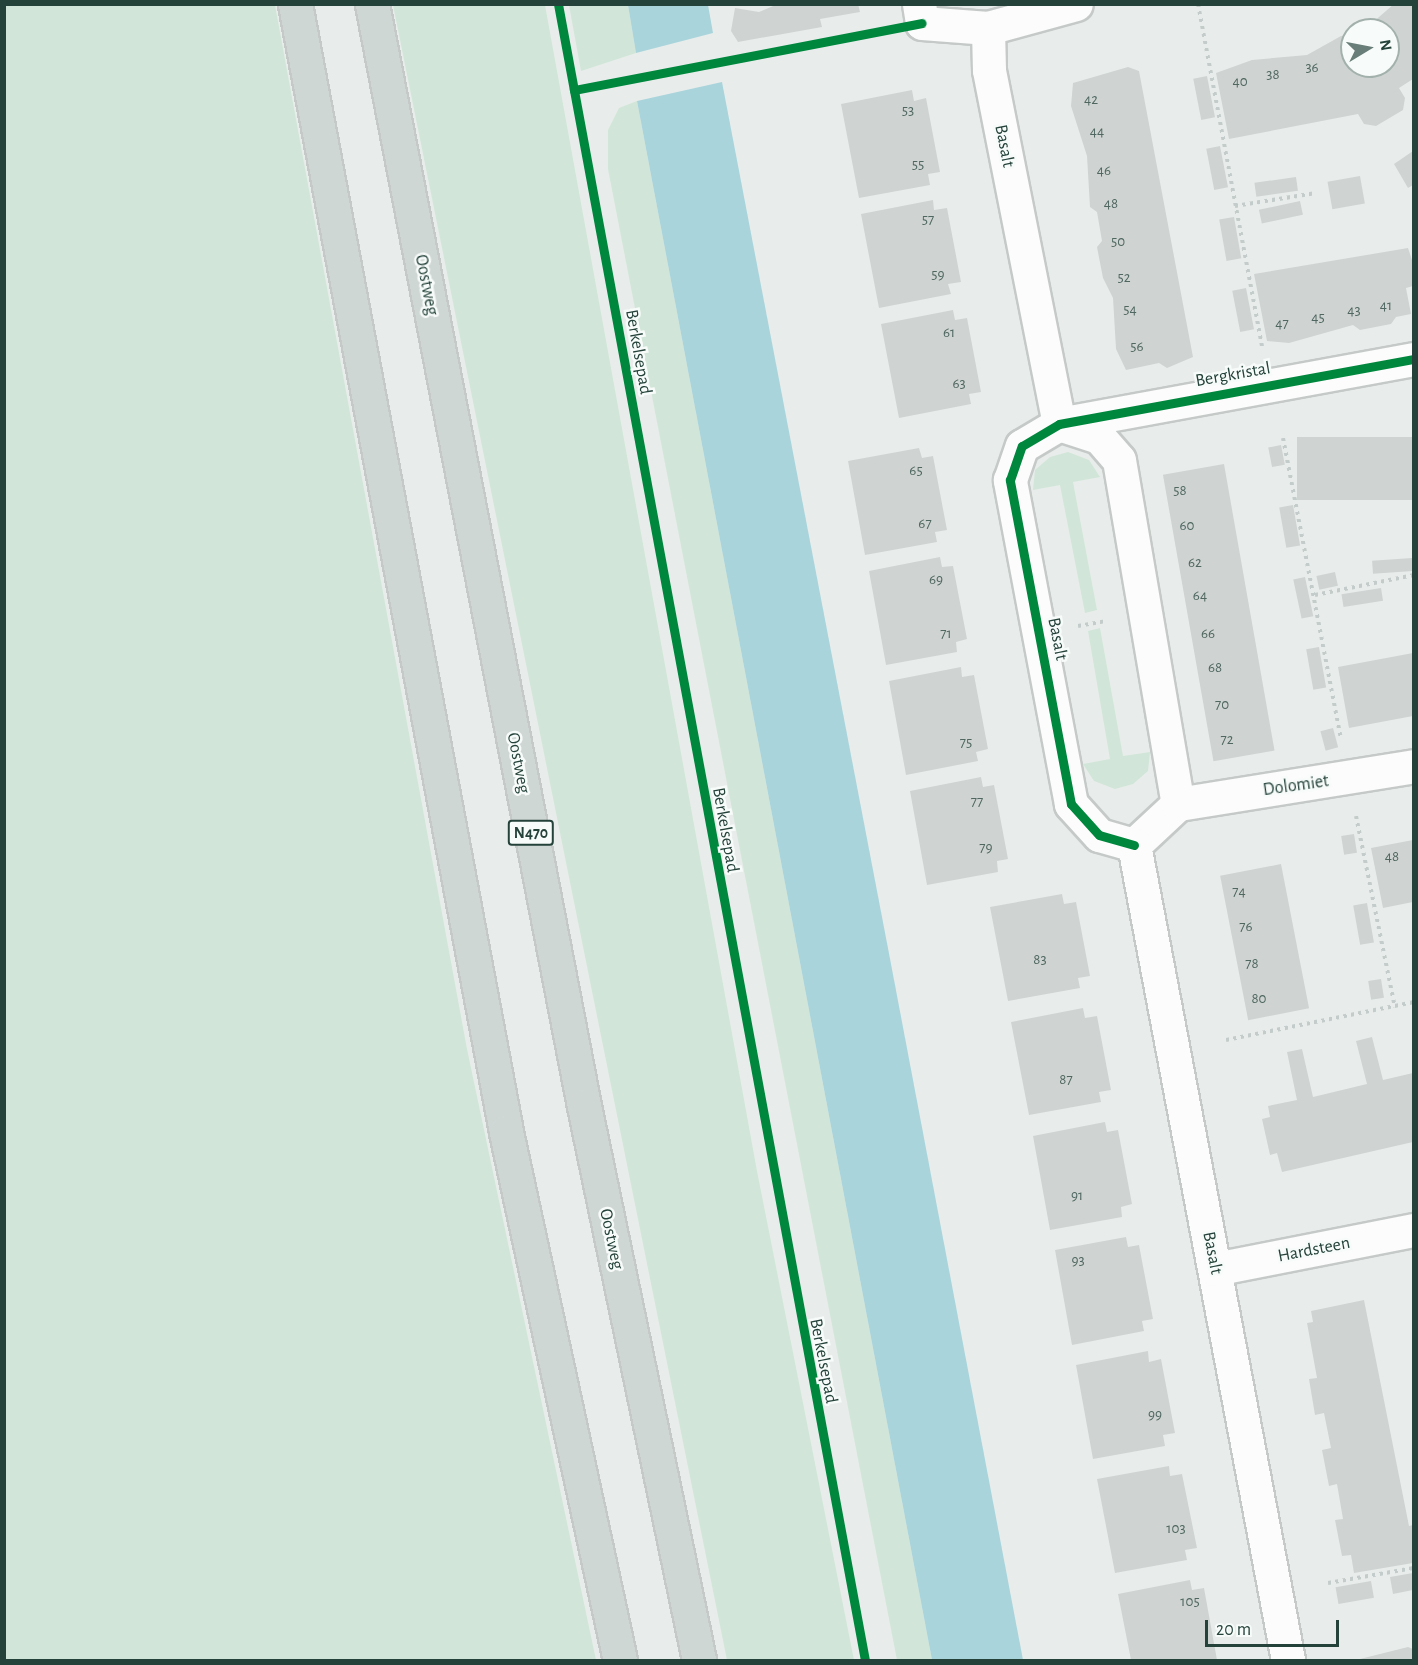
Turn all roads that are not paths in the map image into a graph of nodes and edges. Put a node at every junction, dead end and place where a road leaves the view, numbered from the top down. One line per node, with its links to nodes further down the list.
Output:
1 (295, 4): 13 (main road)
2 (372, 4): 14 (main road, Oostweg / N470)
3 (919, 4): 5 (street)
4 (1076, 4): 5 (street)
5 (988, 28): 7 (street, Basalt)
6 (1413, 359): 7 (street, Bergkristal)
7 (1059, 424): 9 (street); 10 (street, Basalt)
8 (1413, 766): 9 (street, Dolomiet)
9 (1178, 804): 10 (street)
10 (1134, 845): 12 (street, Basalt)
11 (1413, 1230): 12 (street, Hardsteen)
12 (1215, 1269): 15 (street, Basalt)
13 (620, 1660)
14 (699, 1660)
15 (1288, 1660)

